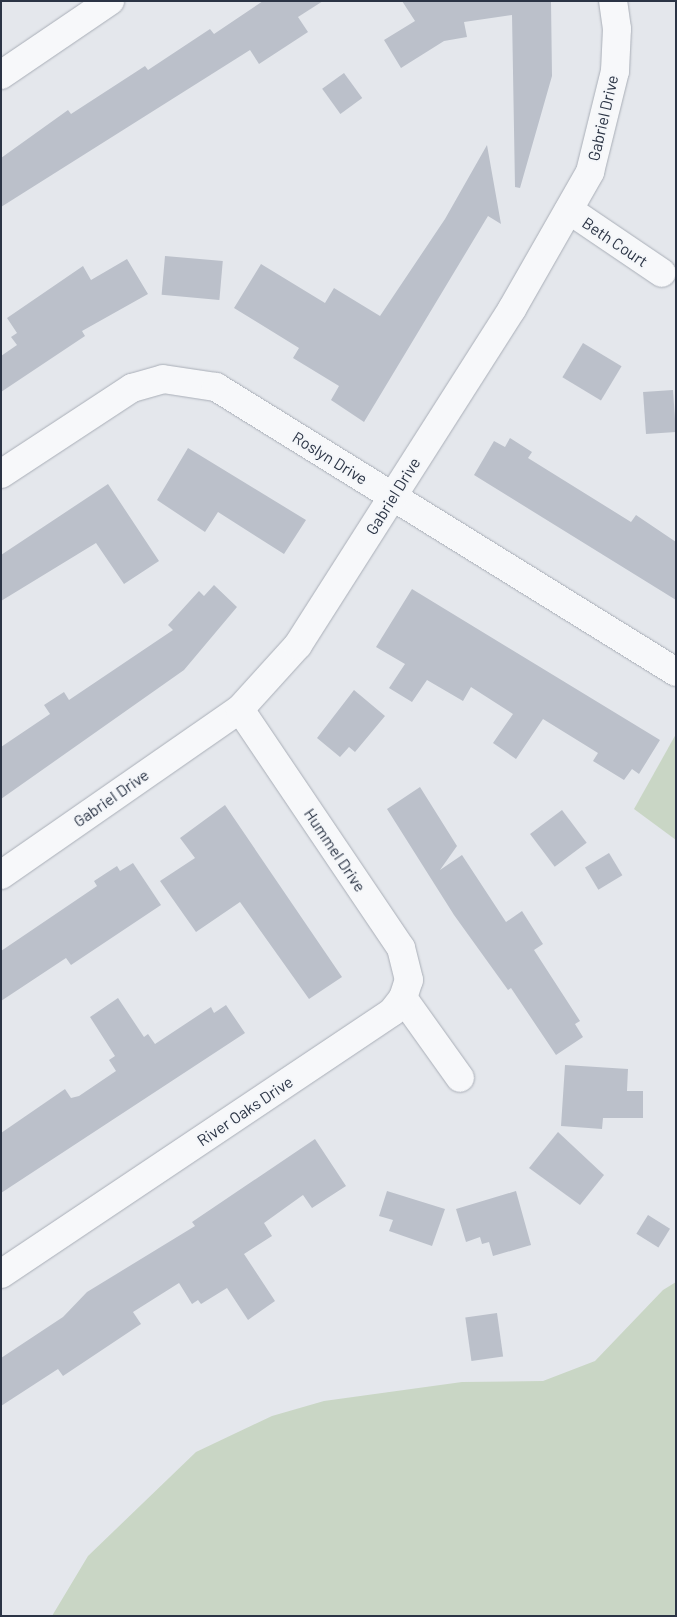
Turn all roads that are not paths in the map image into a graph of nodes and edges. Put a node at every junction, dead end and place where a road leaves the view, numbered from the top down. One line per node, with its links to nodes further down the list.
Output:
1 (110, 1): 3 (street)
2 (613, 1): 4 (street, Gabriel Drive)
3 (1, 75)
4 (569, 210): 5 (street, Beth Court); 7 (street, Gabriel Drive)
5 (662, 273)
6 (1, 474): 7 (street, Roslyn Drive)
7 (392, 497): 8 (street, Roslyn Drive); 9 (street, Gabriel Drive)
8 (676, 672)
9 (240, 709): 10 (street, Gabriel Drive); 11 (street, Hummel Drive)
10 (1, 875)
11 (403, 998): 12 (street); 13 (street, River Oaks Drive)
12 (460, 1078)
13 (1, 1274)

